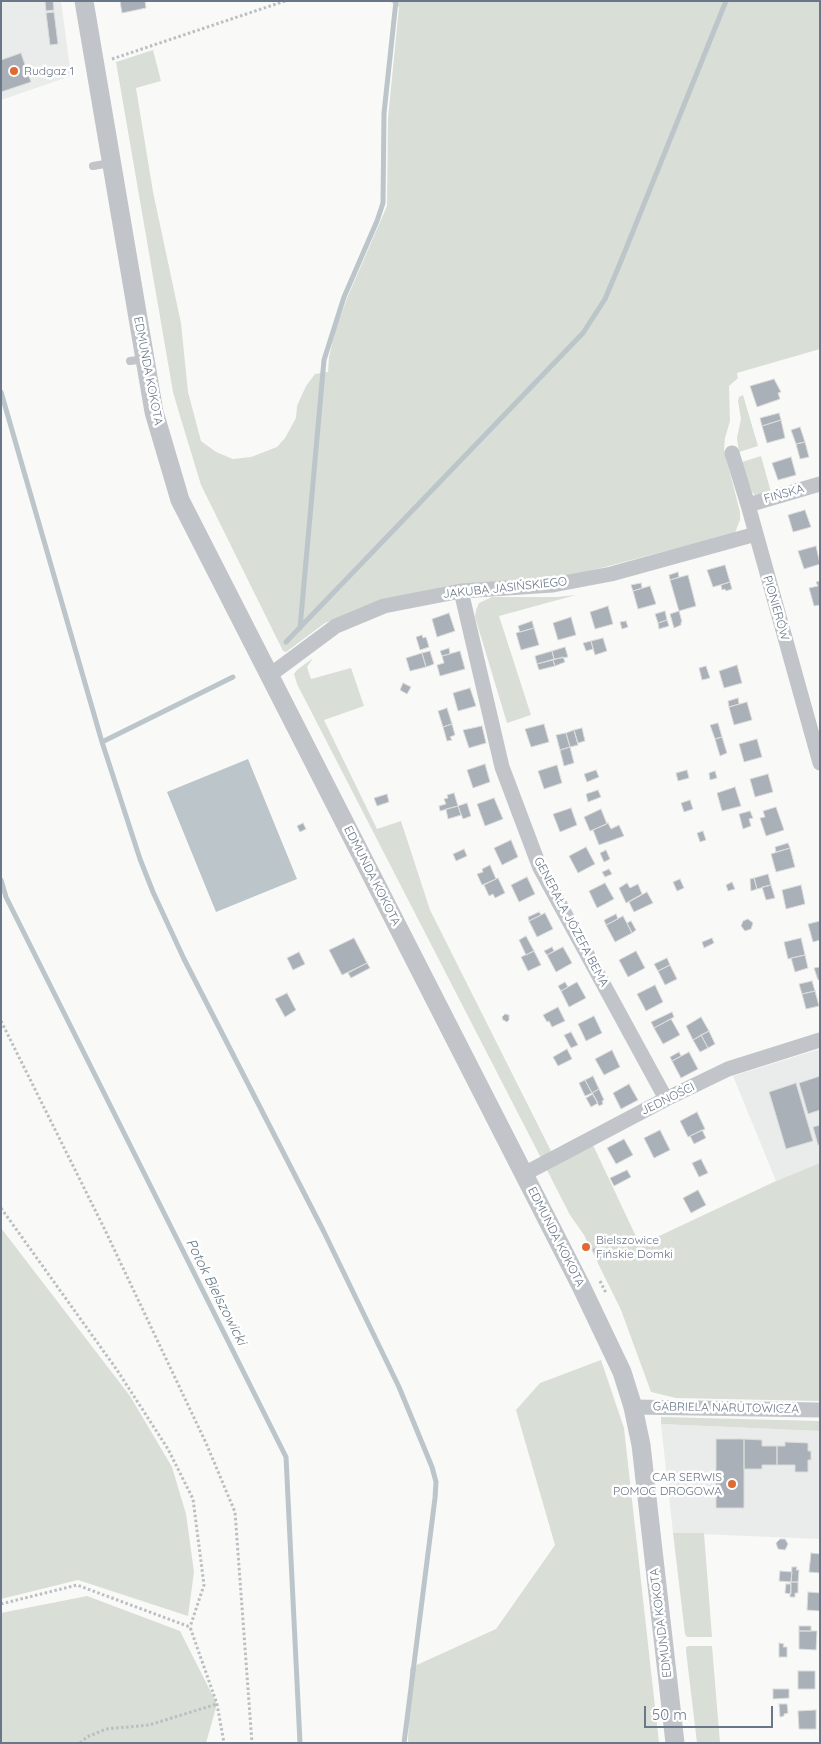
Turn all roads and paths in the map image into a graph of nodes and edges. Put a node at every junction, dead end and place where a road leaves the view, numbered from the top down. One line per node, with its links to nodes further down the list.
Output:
1 (84, 1): 9 (street, EDMUNDA KOKOTA)
2 (285, 1): 3 (path)
3 (109, 65)
4 (732, 453): 6 (street, PIONIERÓW)
5 (820, 484): 6 (street, FIŃSKA)
6 (748, 505): 7 (street, PIONIERÓW)
7 (756, 534): 8 (street, JAKUBA JASIŃSKIEGO); 10 (street, PIONIERÓW)
8 (461, 591): 9 (street, JAKUBA JASIŃSKIEGO); 13 (street, GENERAŁA JÓZEFA BEMA)
9 (270, 675): 14 (street, EDMUNDA KOKOTA)
10 (820, 763)
11 (1, 1021): 25 (path)
12 (820, 1040): 13 (street, JEDNOŚCI)
13 (666, 1099): 14 (street, JEDNOŚCI)
14 (524, 1174): 18 (street, EDMUNDA KOKOTA)
15 (1, 1208): 21 (path)
16 (596, 1273): 17 (path)
17 (607, 1296)
18 (633, 1407): 19 (street, GABRIELA NARUTOWICZA); 26 (street, EDMUNDA KOKOTA)
19 (820, 1410)
20 (1, 1604): 21 (path)
21 (190, 1627): 22 (path)
22 (217, 1704): 23 (path); 24 (path)
23 (80, 1743)
24 (224, 1743)
25 (252, 1743)
26 (675, 1743)

